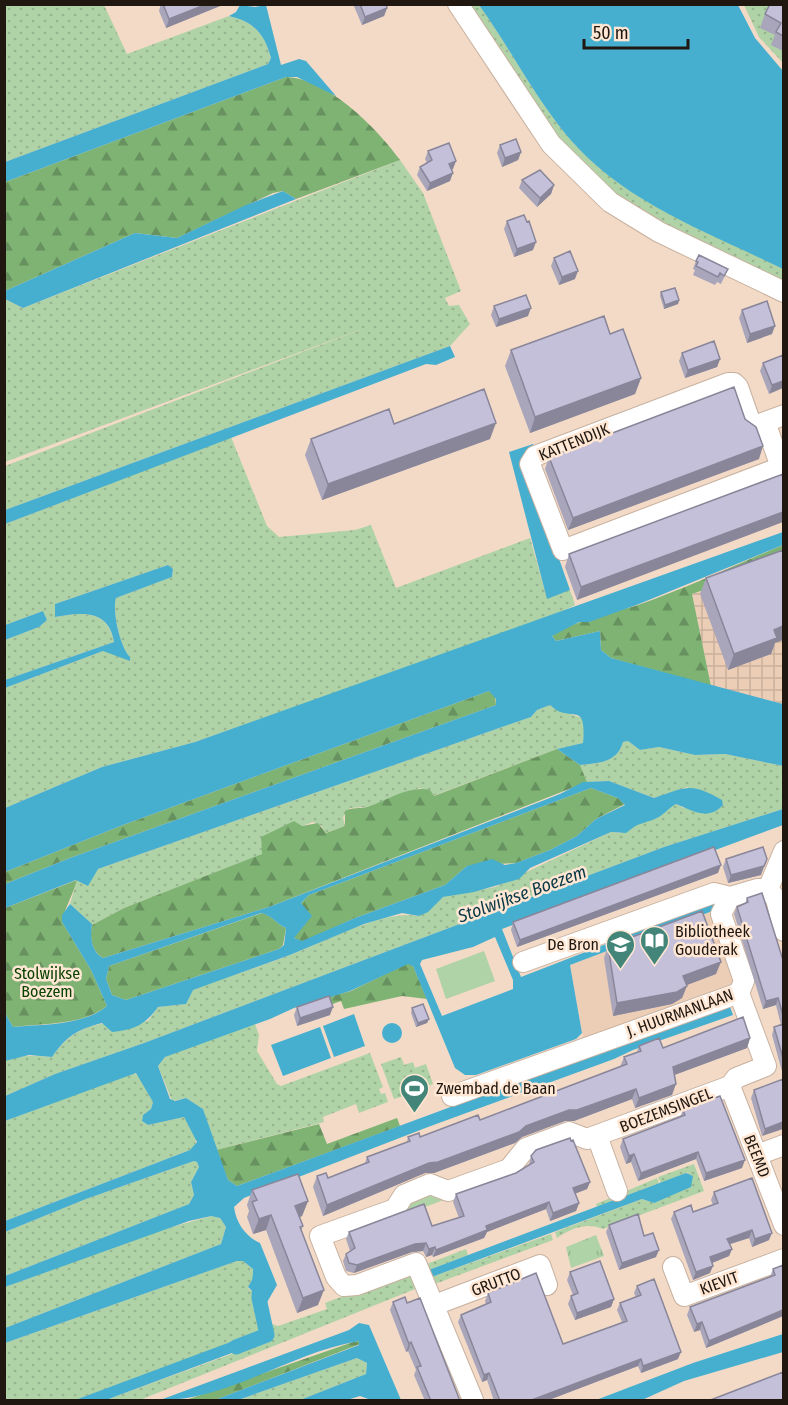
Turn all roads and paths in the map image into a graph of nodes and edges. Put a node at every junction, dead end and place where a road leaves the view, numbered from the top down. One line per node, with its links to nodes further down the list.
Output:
1 (458, 4): 2 (street)
2 (783, 292)
3 (774, 419): 4 (street, KATTENDIJK); 4 (street, KATTENDIJK)
4 (782, 467)
5 (783, 851): 6 (street)
6 (768, 889): 7 (street); 8 (street)
7 (730, 897): 9 (street); 10 (street, J. HUURMANLAAN)
8 (783, 931)
9 (523, 962)
10 (738, 993): 11 (street, BOEZEMSINGEL); 12 (street, J. HUURMANLAAN)
11 (730, 1086): 13 (street, BOEZEMSINGEL); 15 (street, BEEMD)
12 (452, 1096)
13 (597, 1136): 16 (street); 21 (street, BOEZEMSINGEL)
14 (783, 1145): 15 (street)
15 (757, 1155): 17 (street, BEEMD)
16 (617, 1191)
17 (783, 1225)
18 (783, 1259): 19 (street, KIEVIT)
19 (673, 1266)
20 (547, 1285): 21 (street, GRUTTO)
21 (429, 1297): 22 (street)
22 (473, 1401)

